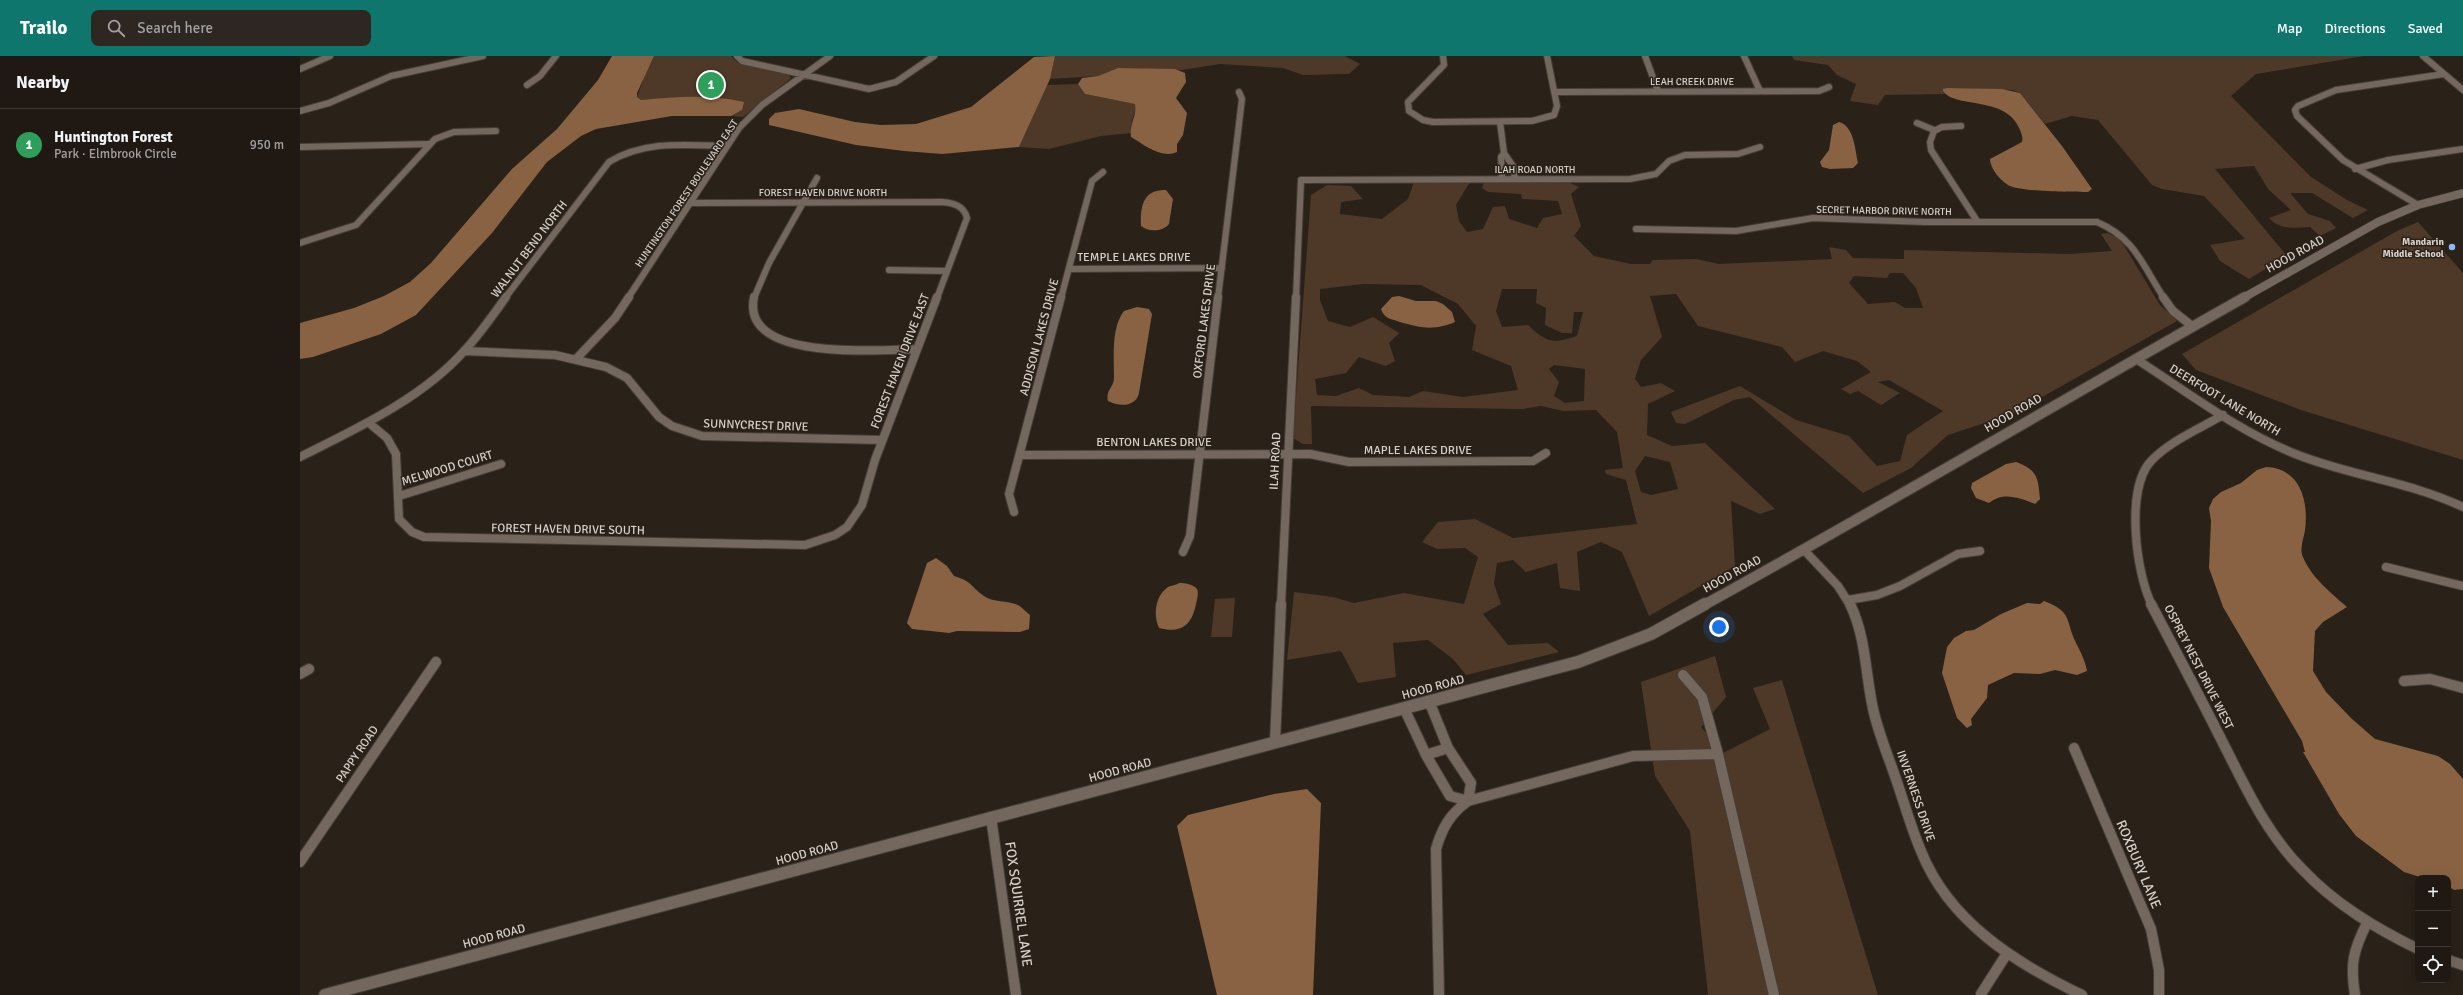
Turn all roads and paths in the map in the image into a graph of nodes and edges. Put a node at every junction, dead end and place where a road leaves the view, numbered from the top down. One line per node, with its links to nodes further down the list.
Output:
1 (330, 56): 12 (street)
2 (483, 56): 22 (street)
3 (556, 56): 15 (street)
4 (736, 56): 14 (street)
5 (830, 56): 14 (street, HUNTINGTON FOREST BOULEVARD EAST)
6 (934, 56): 14 (street)
7 (1443, 56): 23 (street)
8 (1547, 56): 21 (street)
9 (1645, 56): 18 (street)
10 (1744, 56): 19 (street)
11 (2423, 56): 13 (street)
12 (300, 69)
13 (2444, 74): 17 (street); 34 (street)
14 (803, 75): 29 (street, HUNTINGTON FOREST BOULEVARD EAST)
15 (527, 85)
16 (1830, 87): 19 (street, LEAH CREEK DRIVE)
17 (2463, 90)
18 (1658, 91): 19 (street, LEAH CREEK DRIVE); 21 (street, LEAH CREEK DRIVE)
19 (1760, 91)
20 (1239, 92): 48 (street, OXFORD LAKES DRIVE)
21 (1555, 92): 23 (street)
22 (300, 111)
23 (1500, 122): 33 (street)
24 (1917, 123): 26 (street)
25 (1961, 126): 26 (street)
26 (1934, 130): 45 (street)
27 (496, 131): 28 (street)
28 (429, 144): 31 (street); 47 (street)
29 (727, 146): 42 (street, HUNTINGTON FOREST BOULEVARD EAST); 54 (street, WALNUT BEND NORTH)
30 (1760, 146): 38 (street, ILAH ROAD NORTH)
31 (300, 147)
32 (2463, 149): 34 (street)
33 (1504, 153): 37 (street); 38 (street)
34 (2355, 169): 44 (street)
35 (1102, 172): 49 (street, ADDISON LAKES DRIVE)
36 (817, 178): 41 (street)
37 (1502, 179): 38 (street, ILAH ROAD NORTH); 39 (street, ILAH ROAD NORTH)
38 (1515, 179)
39 (1301, 180): 62 (street, ILAH ROAD)
40 (2463, 193): 44 (street, HOOD ROAD)
41 (803, 202): 42 (street, FOREST HAVEN DRIVE NORTH); 43 (street, FOREST HAVEN DRIVE NORTH); 53 (street)
42 (690, 203): 55 (street, HUNTINGTON FOREST BOULEVARD EAST)
43 (956, 204): 51 (street, FOREST HAVEN DRIVE EAST)
44 (2418, 205): 52 (street, HOOD ROAD)
45 (1977, 221): 46 (street, SECRET HARBOR DRIVE NORTH); 52 (street, SECRET HARBOR DRIVE NORTH)
46 (1636, 229)
47 (300, 244)
48 (1222, 268): 49 (street, TEMPLE LAKES DRIVE); 61 (street, OXFORD LAKES DRIVE)
49 (1069, 269): 63 (street, ADDISON LAKES DRIVE)
50 (889, 270): 51 (street)
51 (947, 271): 53 (street, FOREST HAVEN DRIVE EAST)
52 (2192, 326): 56 (street, HOOD ROAD)
53 (916, 349): 59 (street, FOREST HAVEN DRIVE EAST)
54 (465, 351): 55 (street, SUNNYCREST DRIVE); 58 (street, WALNUT BEND NORTH)
55 (576, 359): 59 (street, SUNNYCREST DRIVE)
56 (2136, 359): 57 (street, DEERFOOT LANE NORTH); 70 (street, HOOD ROAD)
57 (2223, 415): 67 (street, DEERFOOT LANE NORTH); 92 (street, OSPREY NEST DRIVE WEST)
58 (369, 422): 64 (street, WALNUT BEND NORTH); 66 (street, FOREST HAVEN DRIVE SOUTH)
59 (882, 440): 69 (street, FOREST HAVEN DRIVE EAST)
60 (1546, 453): 62 (street, MAPLE LAKES DRIVE)
61 (1200, 454): 62 (street, BENTON LAKES DRIVE); 63 (street, BENTON LAKES DRIVE); 72 (street, OXFORD LAKES DRIVE)
62 (1288, 454): 84 (street, ILAH ROAD)
63 (1020, 455): 68 (street, ADDISON LAKES DRIVE)
64 (300, 457)
65 (501, 464): 66 (street, MELWOOD COURT)
66 (399, 496): 69 (street, FOREST HAVEN DRIVE SOUTH)
67 (2463, 507)
68 (1014, 512)
69 (847, 528)
70 (1804, 550): 75 (street, INVERNESS DRIVE); 82 (street, HOOD ROAD)
71 (1980, 551): 75 (street)
72 (1182, 552)
73 (2386, 567): 74 (street)
74 (2463, 586)
75 (1848, 600): 94 (street, INVERNESS DRIVE)
76 (436, 662): 91 (street, PAPPY ROAD)
77 (309, 669): 78 (street)
78 (300, 674)
79 (1683, 675): 87 (street)
80 (2404, 681): 81 (street)
81 (2463, 688)
82 (1429, 701): 83 (street, HOOD ROAD); 85 (street)
83 (1404, 708): 84 (street, HOOD ROAD); 88 (street)
84 (1275, 742): 90 (street, HOOD ROAD)
85 (1448, 748): 88 (street); 89 (street)
86 (2074, 748): 103 (street, ROXBURY LANE)
87 (1718, 754): 89 (street); 101 (street)
88 (1426, 755): 89 (street)
89 (1468, 801): 100 (street)
90 (991, 817): 98 (street, HOOD ROAD); 99 (street, FOX SQUIRREL LANE)
91 (300, 862)
92 (2367, 923): 93 (street, OSPREY NEST DRIVE WEST); 104 (street)
93 (2415, 947)
94 (2006, 955): 97 (street); 102 (street, INVERNESS DRIVE)
95 (2451, 961): 96 (street)
96 (2463, 965)
97 (1981, 994)
98 (326, 995)
99 (1016, 995)
100 (1439, 995)
101 (1774, 995)
102 (2082, 995)
103 (2160, 995)
104 (2356, 995)

